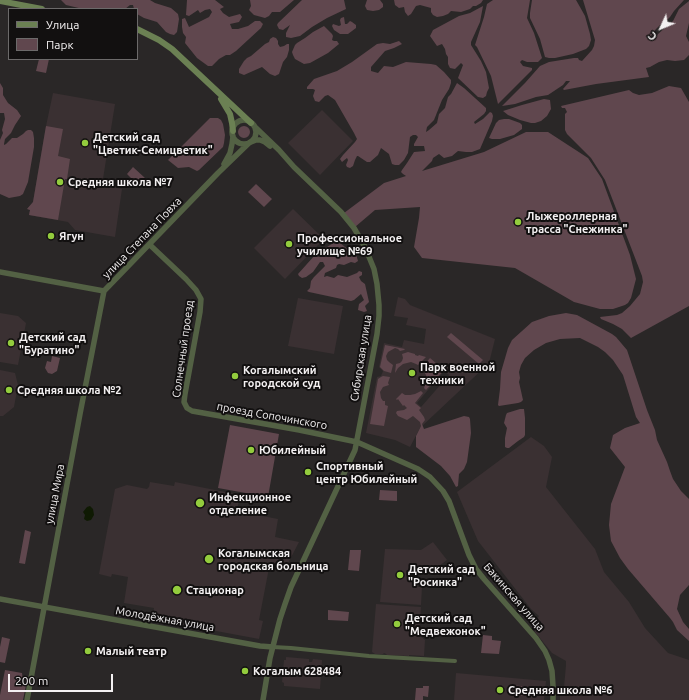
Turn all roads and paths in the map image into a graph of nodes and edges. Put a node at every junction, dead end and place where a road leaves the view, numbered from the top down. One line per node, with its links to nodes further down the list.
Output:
1 (0, 1): 2 (main road)
2 (37, 8)
3 (138, 29): 4 (main road)
4 (210, 85): 5 (main road); 6 (main road)
5 (252, 124): 6 (street); 7 (street); 8 (street, Сибирская улица)
6 (233, 133): 7 (street); 9 (street, улица Степана Повха)
7 (250, 143): 8 (street, Сибирская улица); 9 (street, улица Степана Повха)
8 (290, 163): 14 (street, Сибирская улица)
9 (218, 173): 10 (street, улица Степана Повха)
10 (150, 245): 12 (street, улица Степана Повха); 13 (street, Солнечный проезд)
11 (0, 272): 12 (street, улица Степана Повха)
12 (104, 291): 16 (street, улица Мира)
13 (185, 405): 14 (street, проезд Сопочинского)
14 (357, 442): 17 (street, Сибирская улица); 21 (street, Бакинская улица)
15 (0, 599): 16 (street, Молодёжная улица)
16 (44, 607): 17 (street, Молодёжная улица); 19 (street, улица Мира)
17 (273, 647): 18 (street, Молодёжная улица); 20 (street, Сибирская улица)
18 (454, 661)
19 (27, 700)
20 (263, 700)
21 (553, 700)

